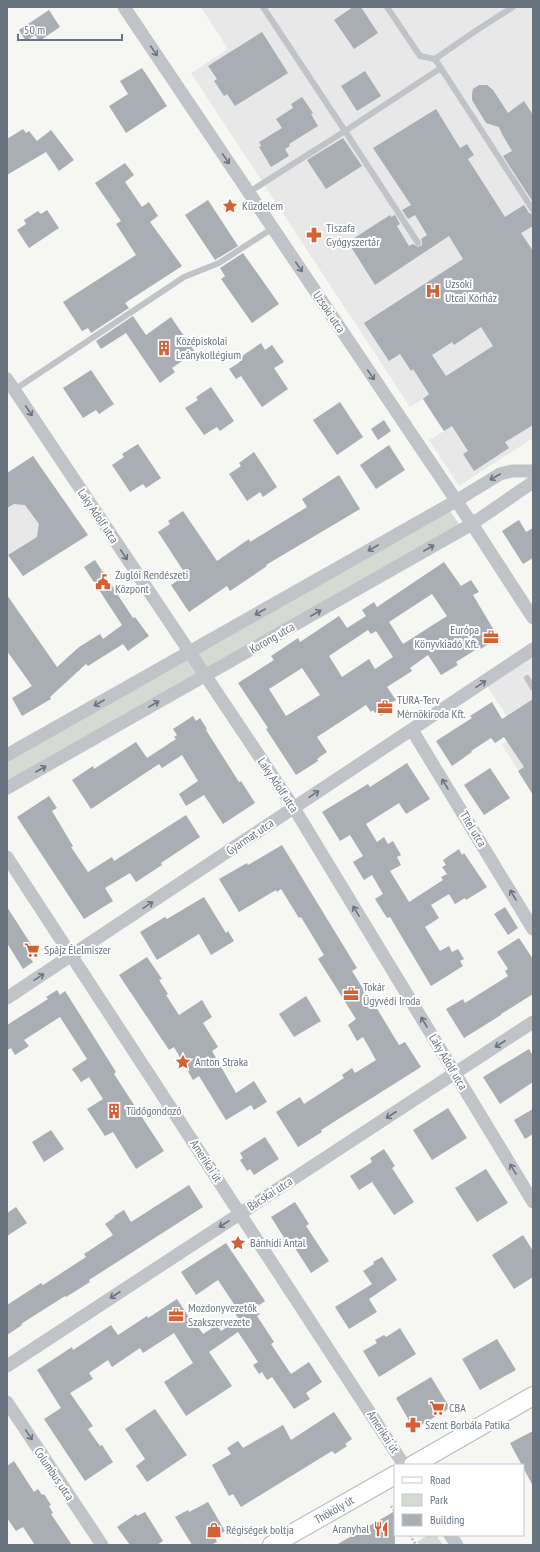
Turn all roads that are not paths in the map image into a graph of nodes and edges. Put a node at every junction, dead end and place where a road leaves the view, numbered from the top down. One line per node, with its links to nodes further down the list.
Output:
1 (124, 7): 8 (street, Uzsoki utca, one-way to 8)
2 (263, 7): 7 (lane)
3 (387, 7): 5 (lane)
4 (513, 7): 5 (lane)
5 (435, 59): 6 (lane)
6 (441, 68): 7 (lane); 9 (lane)
7 (344, 131): 8 (lane); 11 (lane)
8 (249, 192): 10 (street, Uzsoki utca)
9 (533, 210)
10 (273, 228): 13 (lane); 16 (street, Uzsoki utca, one-way to 16)
11 (418, 244)
12 (7, 379): 13 (street, Laky Adolf utca)
13 (14, 390): 20 (street, Laky Adolf utca, one-way to 20)
14 (533, 471): 16 (street, one-way to 16)
15 (533, 482): 17 (street, Korong utca)
16 (456, 501): 17 (street, Uzsoki utca); 20 (street, one-way to 20)
17 (472, 524): 18 (street, Uzsoki utca); 21 (street, Korong utca, one-way to 17)
18 (533, 618)
19 (533, 650): 24 (street, Gyarmat utca, one-way to 19)
20 (189, 652): 21 (street, Laky Adolf utca); 25 (street, one-way to 25)
21 (205, 676): 26 (street, Korong utca, one-way to 21); 27 (street, Laky Adolf utca)
22 (526, 678): 23 (lane)
23 (533, 688)
24 (412, 730): 27 (street, Gyarmat utca, one-way to 24); 29 (street, Titel utca, one-way to 24)
25 (7, 755)
26 (7, 788)
27 (294, 808): 30 (street, Gyarmat utca, one-way to 27); 33 (street, Laky Adolf utca, one-way to 27)
28 (7, 857): 30 (street, Amerikai út)
29 (533, 929)
30 (72, 956): 31 (street, Gyarmat utca, one-way to 30); 35 (street, Amerikai út)
31 (7, 998)
32 (533, 1022): 33 (street, Bácskai utca, one-way to 33)
33 (455, 1073): 34 (street, Laky Adolf utca, one-way to 33); 35 (street, Bácskai utca, one-way to 35)
34 (533, 1202)
35 (240, 1213): 36 (street, Bácskai utca, one-way to 36); 39 (street, Amerikai út)
36 (7, 1366)
37 (533, 1396): 40 (main road)
38 (7, 1402): 43 (street, Columbus utca, one-way to 43)
39 (403, 1464)
40 (415, 1464)
41 (394, 1477): 44 (main road, Thököly út)
42 (451, 1536): 45 (street)
43 (102, 1545)
44 (272, 1545)
45 (457, 1545)

